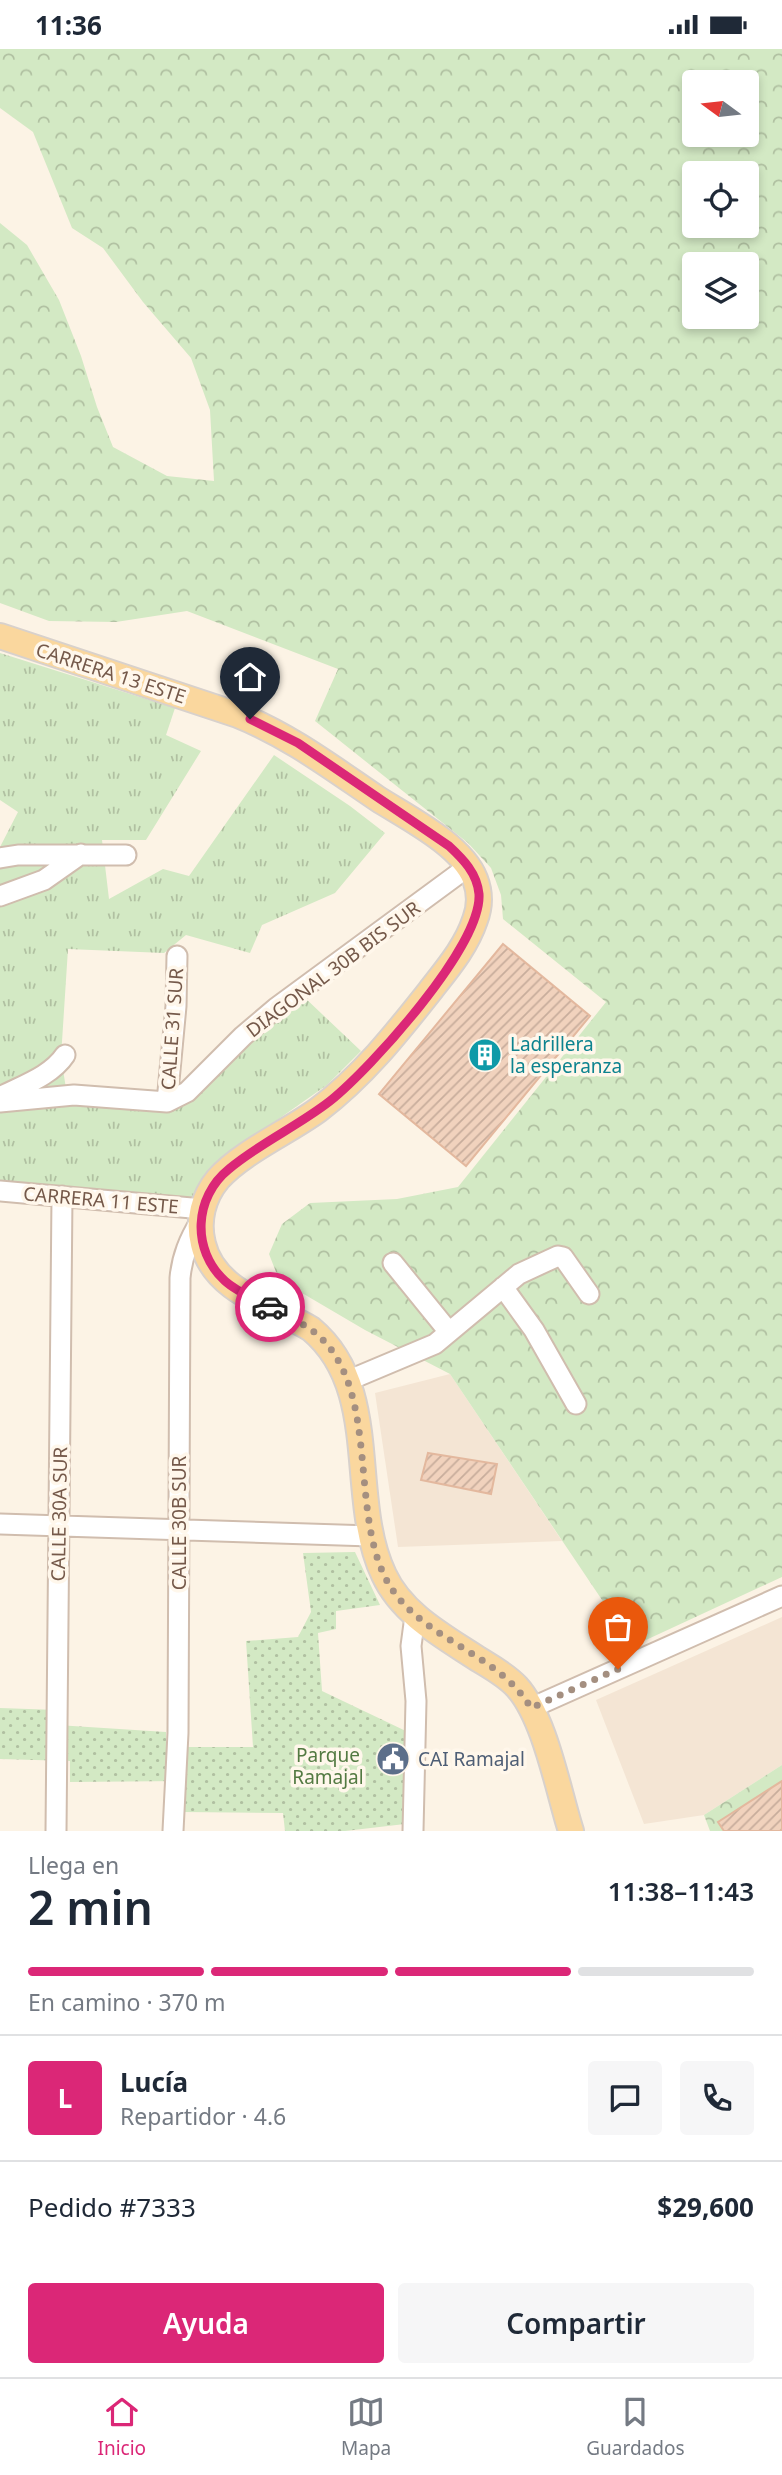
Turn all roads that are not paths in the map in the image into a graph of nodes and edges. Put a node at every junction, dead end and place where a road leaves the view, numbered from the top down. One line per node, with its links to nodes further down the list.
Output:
1 (0, 636): 5 (main road, CARRERA 13 ESTE)
2 (80, 855): 3 (street); 4 (street); 6 (street)
3 (126, 855)
4 (0, 859)
5 (469, 866): 10 (street, DIAGONAL 30B BIS SUR); 13 (main road)
6 (0, 895)
7 (177, 956): 10 (street, CALLE 31 SUR)
8 (65, 1055): 9 (street)
9 (0, 1100): 10 (street)
10 (167, 1102)
11 (0, 1191): 12 (street, CARRERA 11 ESTE)
12 (62, 1196): 13 (street, CARRERA 11 ESTE); 21 (street, CALLE 30A SUR)
13 (202, 1215): 18 (main road); 22 (street, CALLE 30B SUR)
14 (393, 1263): 17 (street)
15 (503, 1287): 16 (street); 17 (street); 19 (street)
16 (589, 1294)
17 (449, 1332): 18 (street)
18 (347, 1381): 23 (main road)
19 (576, 1403)
20 (0, 1524): 21 (street)
21 (59, 1526): 22 (street); 27 (street, CALLE 30A SUR)
22 (179, 1531): 23 (street); 28 (street, CALLE 30B SUR)
23 (371, 1536): 25 (main road)
24 (782, 1596): 26 (street)
25 (415, 1616): 26 (main road); 29 (street)
26 (531, 1708): 30 (main road)
27 (56, 1831)
28 (173, 1831)
29 (414, 1831)
30 (571, 1831)

